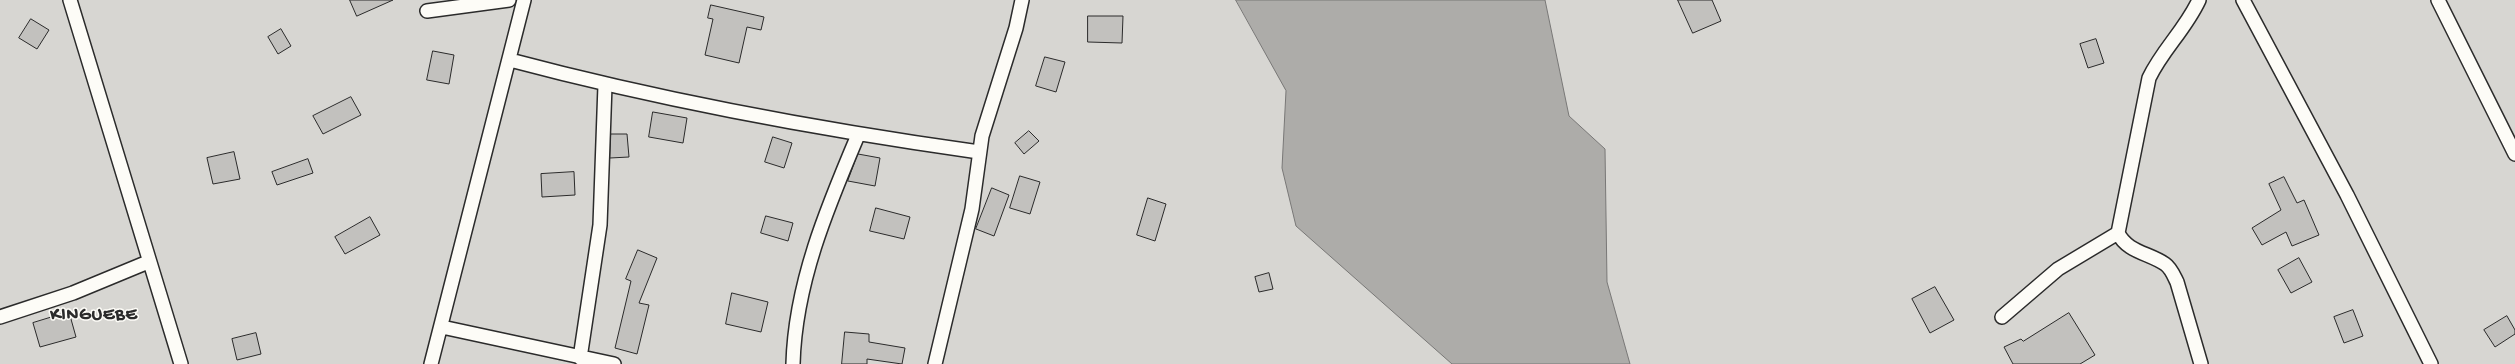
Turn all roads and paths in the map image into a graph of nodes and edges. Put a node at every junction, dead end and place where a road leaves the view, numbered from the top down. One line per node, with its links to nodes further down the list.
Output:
1 (70, 0): 15 (street)
2 (509, 0): 8 (street)
3 (524, 0): 9 (street)
4 (1022, 0): 12 (street)
5 (2199, 0): 14 (street)
6 (2242, 0): 26 (street)
7 (2438, 0): 13 (street)
8 (426, 11)
9 (510, 60): 10 (street); 18 (street)
10 (605, 85): 11 (street); 19 (street)
11 (858, 136): 12 (street); 23 (street)
12 (979, 152): 24 (street)
13 (2515, 154)
14 (2118, 233): 17 (street); 25 (street)
15 (148, 262): 16 (street); 20 (street)
16 (0, 317)
17 (2002, 317)
18 (442, 327): 19 (street); 21 (street)
19 (580, 358): 22 (street)
20 (181, 364)
21 (431, 364)
22 (614, 364)
23 (793, 364)
24 (935, 364)
25 (2201, 364)
26 (2431, 364)

